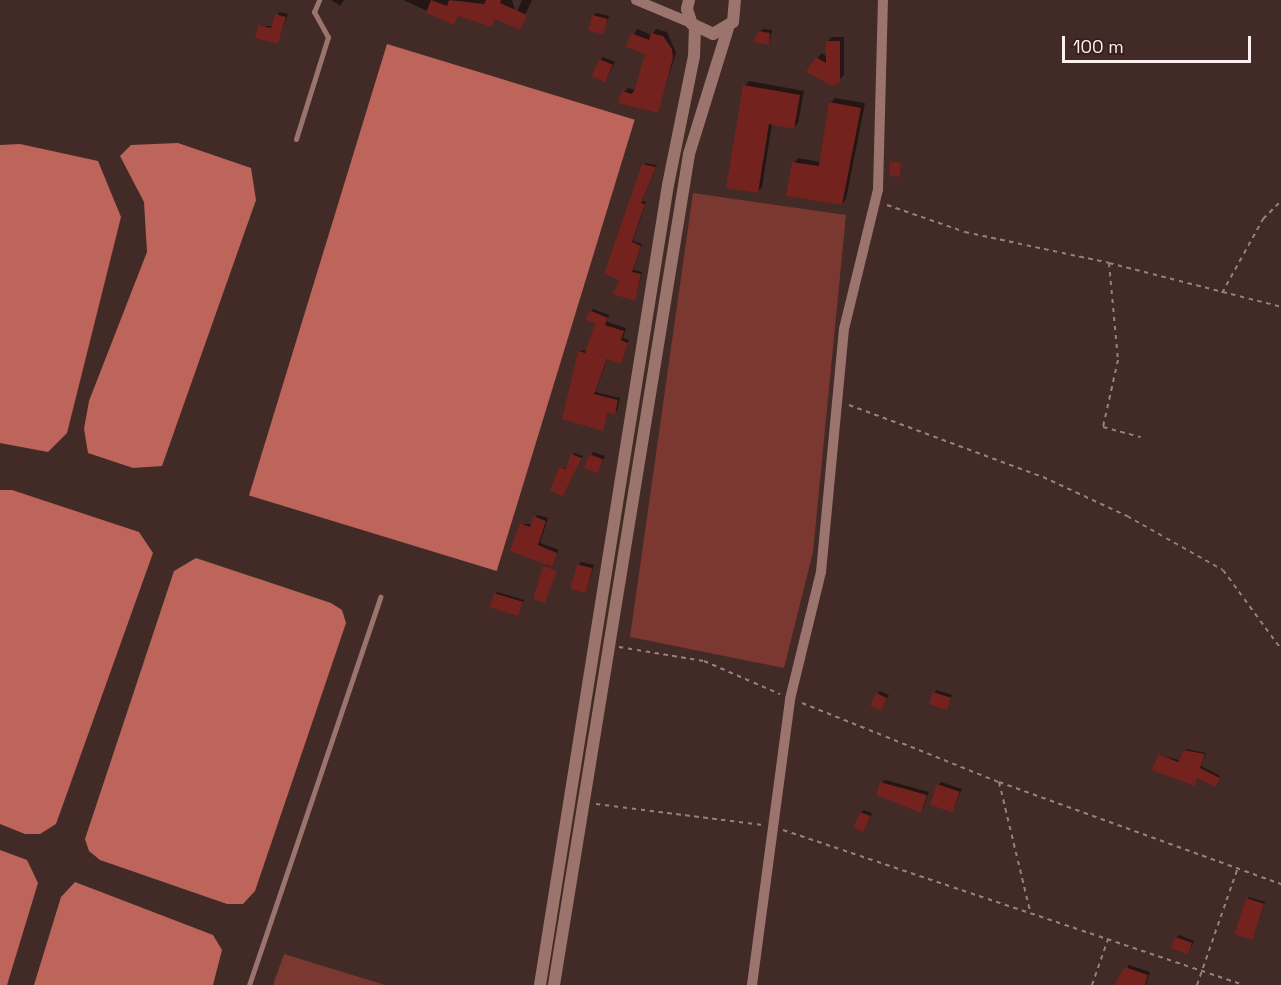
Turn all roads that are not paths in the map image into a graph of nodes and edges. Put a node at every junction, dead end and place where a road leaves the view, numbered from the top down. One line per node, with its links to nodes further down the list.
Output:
1 (319, 0): 8 (lane)
2 (636, 0): 6 (street)
3 (689, 0): 6 (street)
4 (735, 0): 7 (street)
5 (883, 0): 13 (street)
6 (693, 25): 7 (street); 11 (street)
7 (728, 28): 12 (street)
8 (296, 139)
9 (380, 597): 10 (lane)
10 (249, 985)
11 (540, 985)
12 (554, 985)
13 (752, 985)

